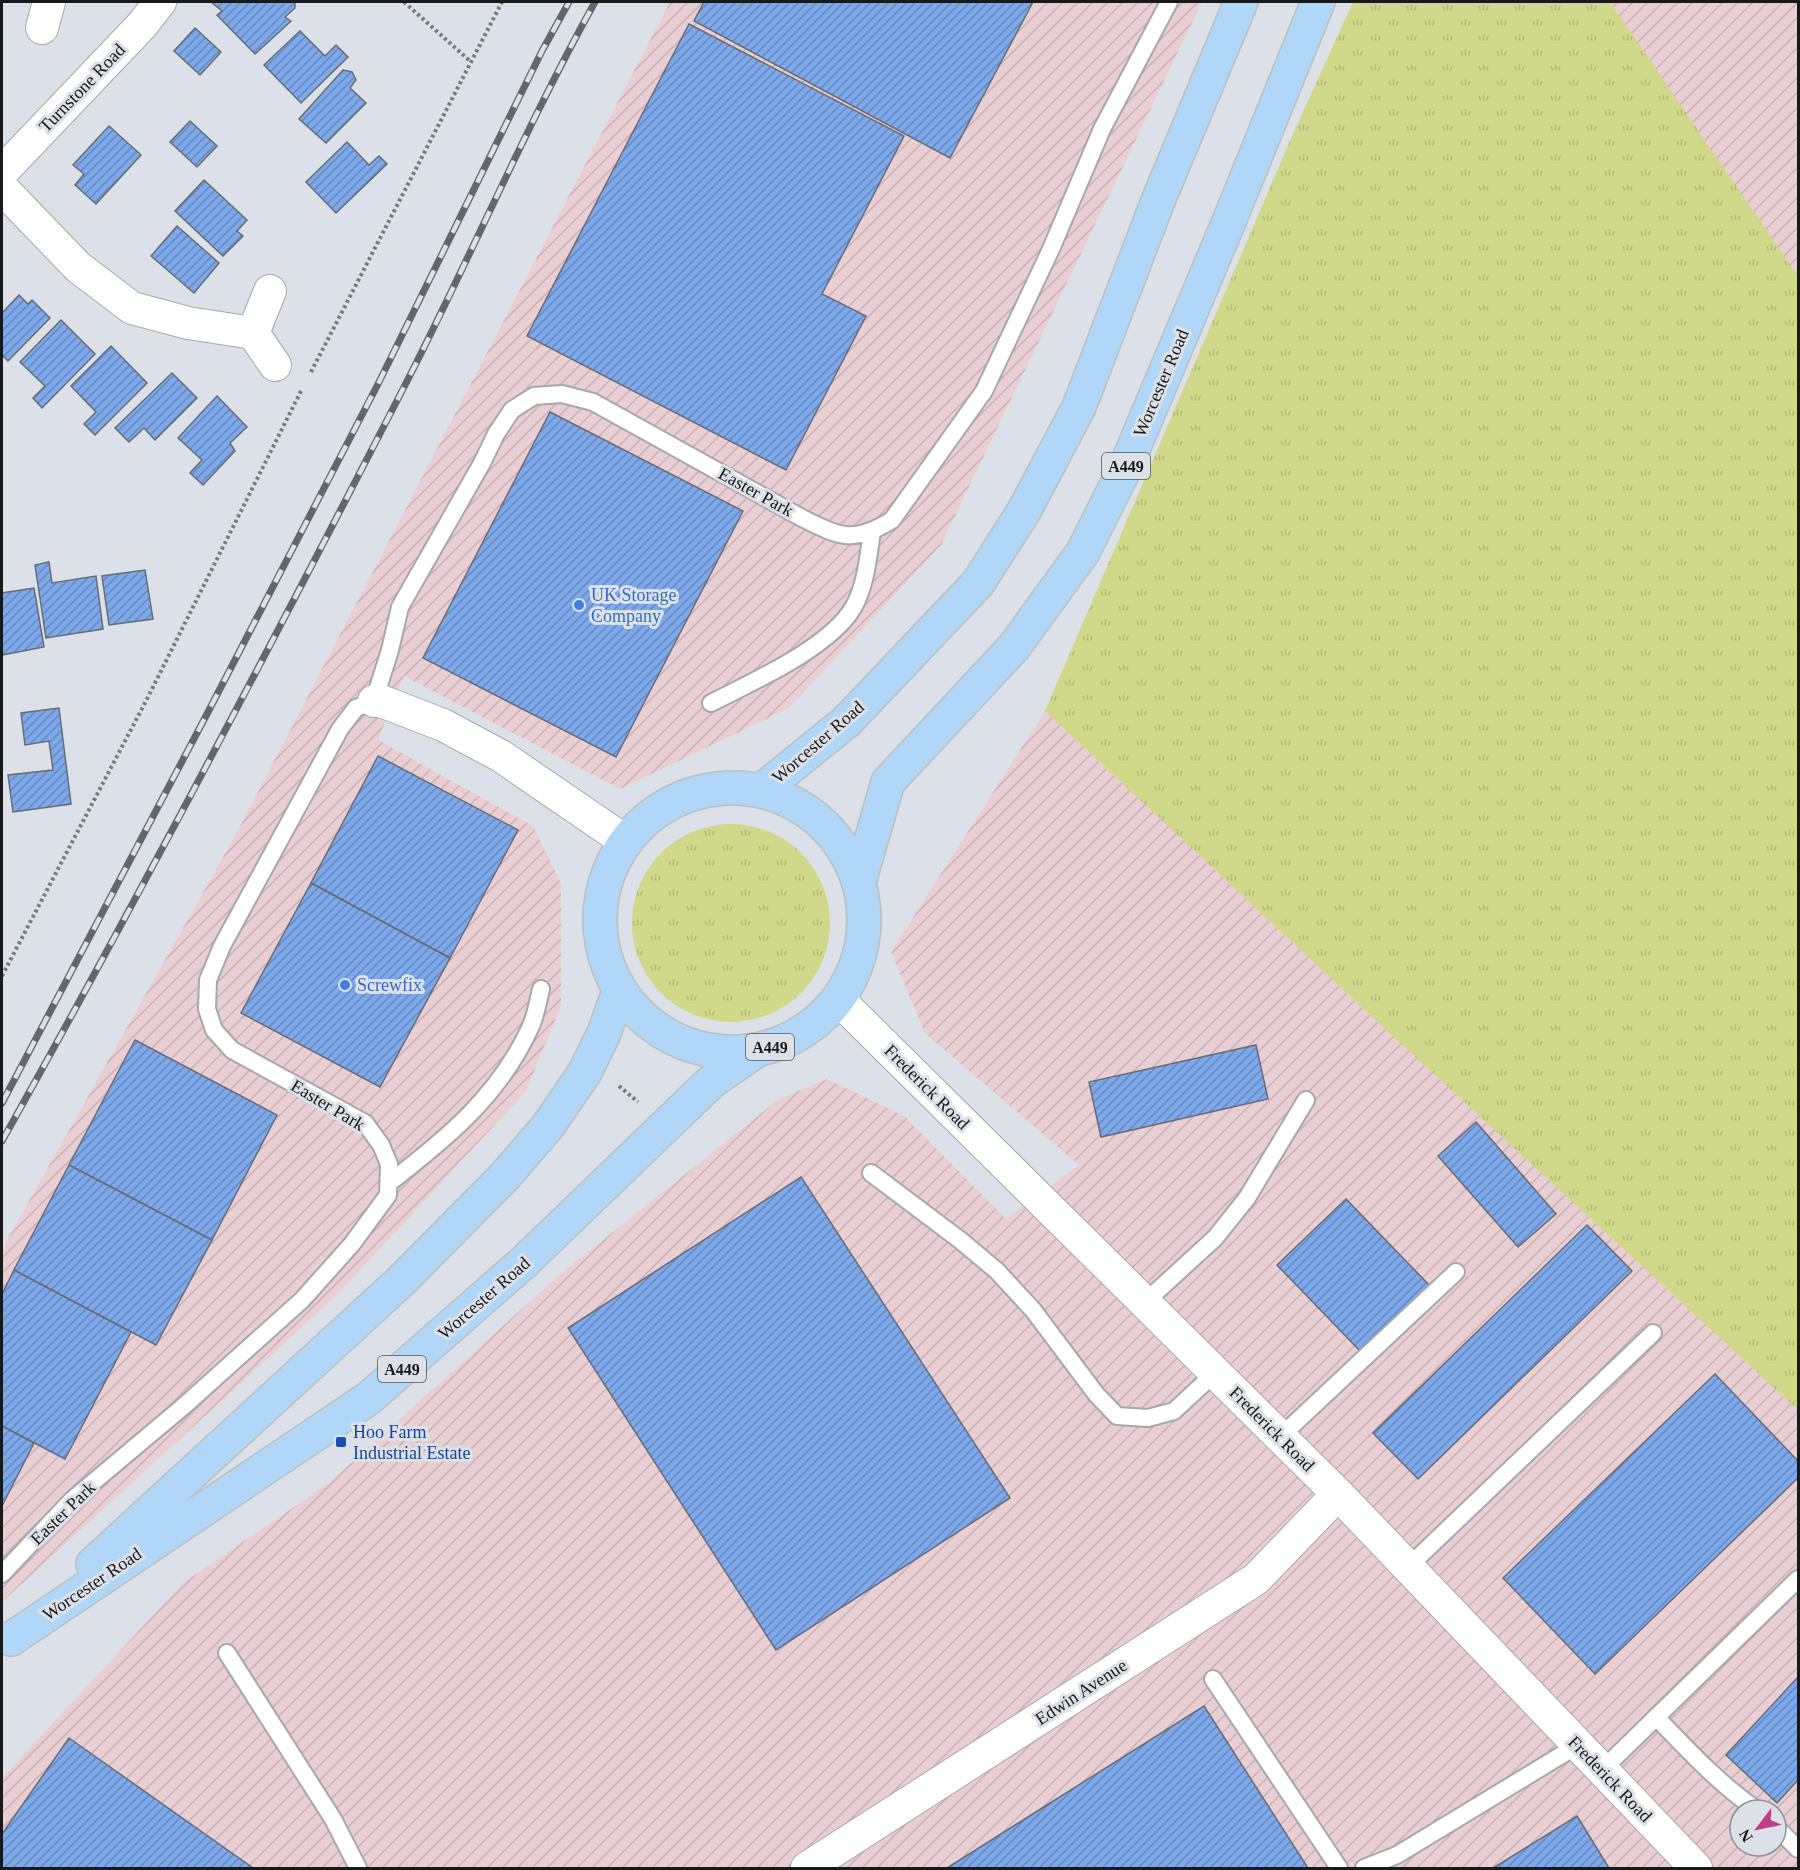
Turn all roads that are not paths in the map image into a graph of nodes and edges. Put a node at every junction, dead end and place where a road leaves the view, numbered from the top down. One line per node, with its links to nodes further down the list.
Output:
1 (160, 2): 5 (street, Turnstone Road)
2 (1169, 2): 10 (lane)
3 (1241, 2): 13 (highway, Worcester Road)
4 (1318, 2): 15 (highway, Worcester Road / A449)
5 (2, 172)
6 (2, 188): 8 (street)
7 (270, 291): 8 (street)
8 (254, 333): 9 (street)
9 (275, 365)
10 (872, 532): 11 (lane, Easter Park); 12 (lane)
11 (374, 701): 14 (street); 22 (lane, Easter Park)
12 (711, 703)
13 (762, 790): 14 (highway, Worcester Road / A449); 15 (highway, Worcester Road / A449)
14 (626, 841): 17 (highway, Worcester Road / A449)
15 (859, 882): 18 (highway, Worcester Road / A449)
16 (542, 988): 22 (lane)
17 (619, 991): 19 (highway, Worcester Road / A449); 32 (highway, Worcester Road / A449)
18 (839, 999): 19 (highway, Worcester Road / A449); 24 (street, Frederick Road)
19 (756, 1051): 32 (highway, Worcester Road / A449)
20 (1306, 1100): 24 (lane)
21 (871, 1173): 26 (lane)
22 (389, 1183): 30 (lane, Easter Park)
23 (1456, 1272): 27 (lane)
24 (1144, 1303): 26 (street, Frederick Road)
25 (1653, 1333): 29 (lane)
26 (1215, 1373): 27 (street, Frederick Road)
27 (1280, 1437): 28 (street, Frederick Road)
28 (1338, 1494): 29 (street, Frederick Road); 40 (street, Edwin Avenue)
29 (1408, 1567): 36 (street, Frederick Road)
30 (2, 1574)
31 (1798, 1579): 35 (lane)
32 (6, 1644)
33 (227, 1653): 39 (lane)
34 (1213, 1679): 41 (lane)
35 (1656, 1717): 37 (lane); 38 (lane)
36 (1578, 1745): 37 (street, Frederick Road); 42 (lane)
37 (1602, 1770): 43 (street, Frederick Road)
38 (1740, 1798)
39 (358, 1869)
40 (807, 1869)
41 (1339, 1869)
42 (1364, 1869)
43 (1696, 1869)

